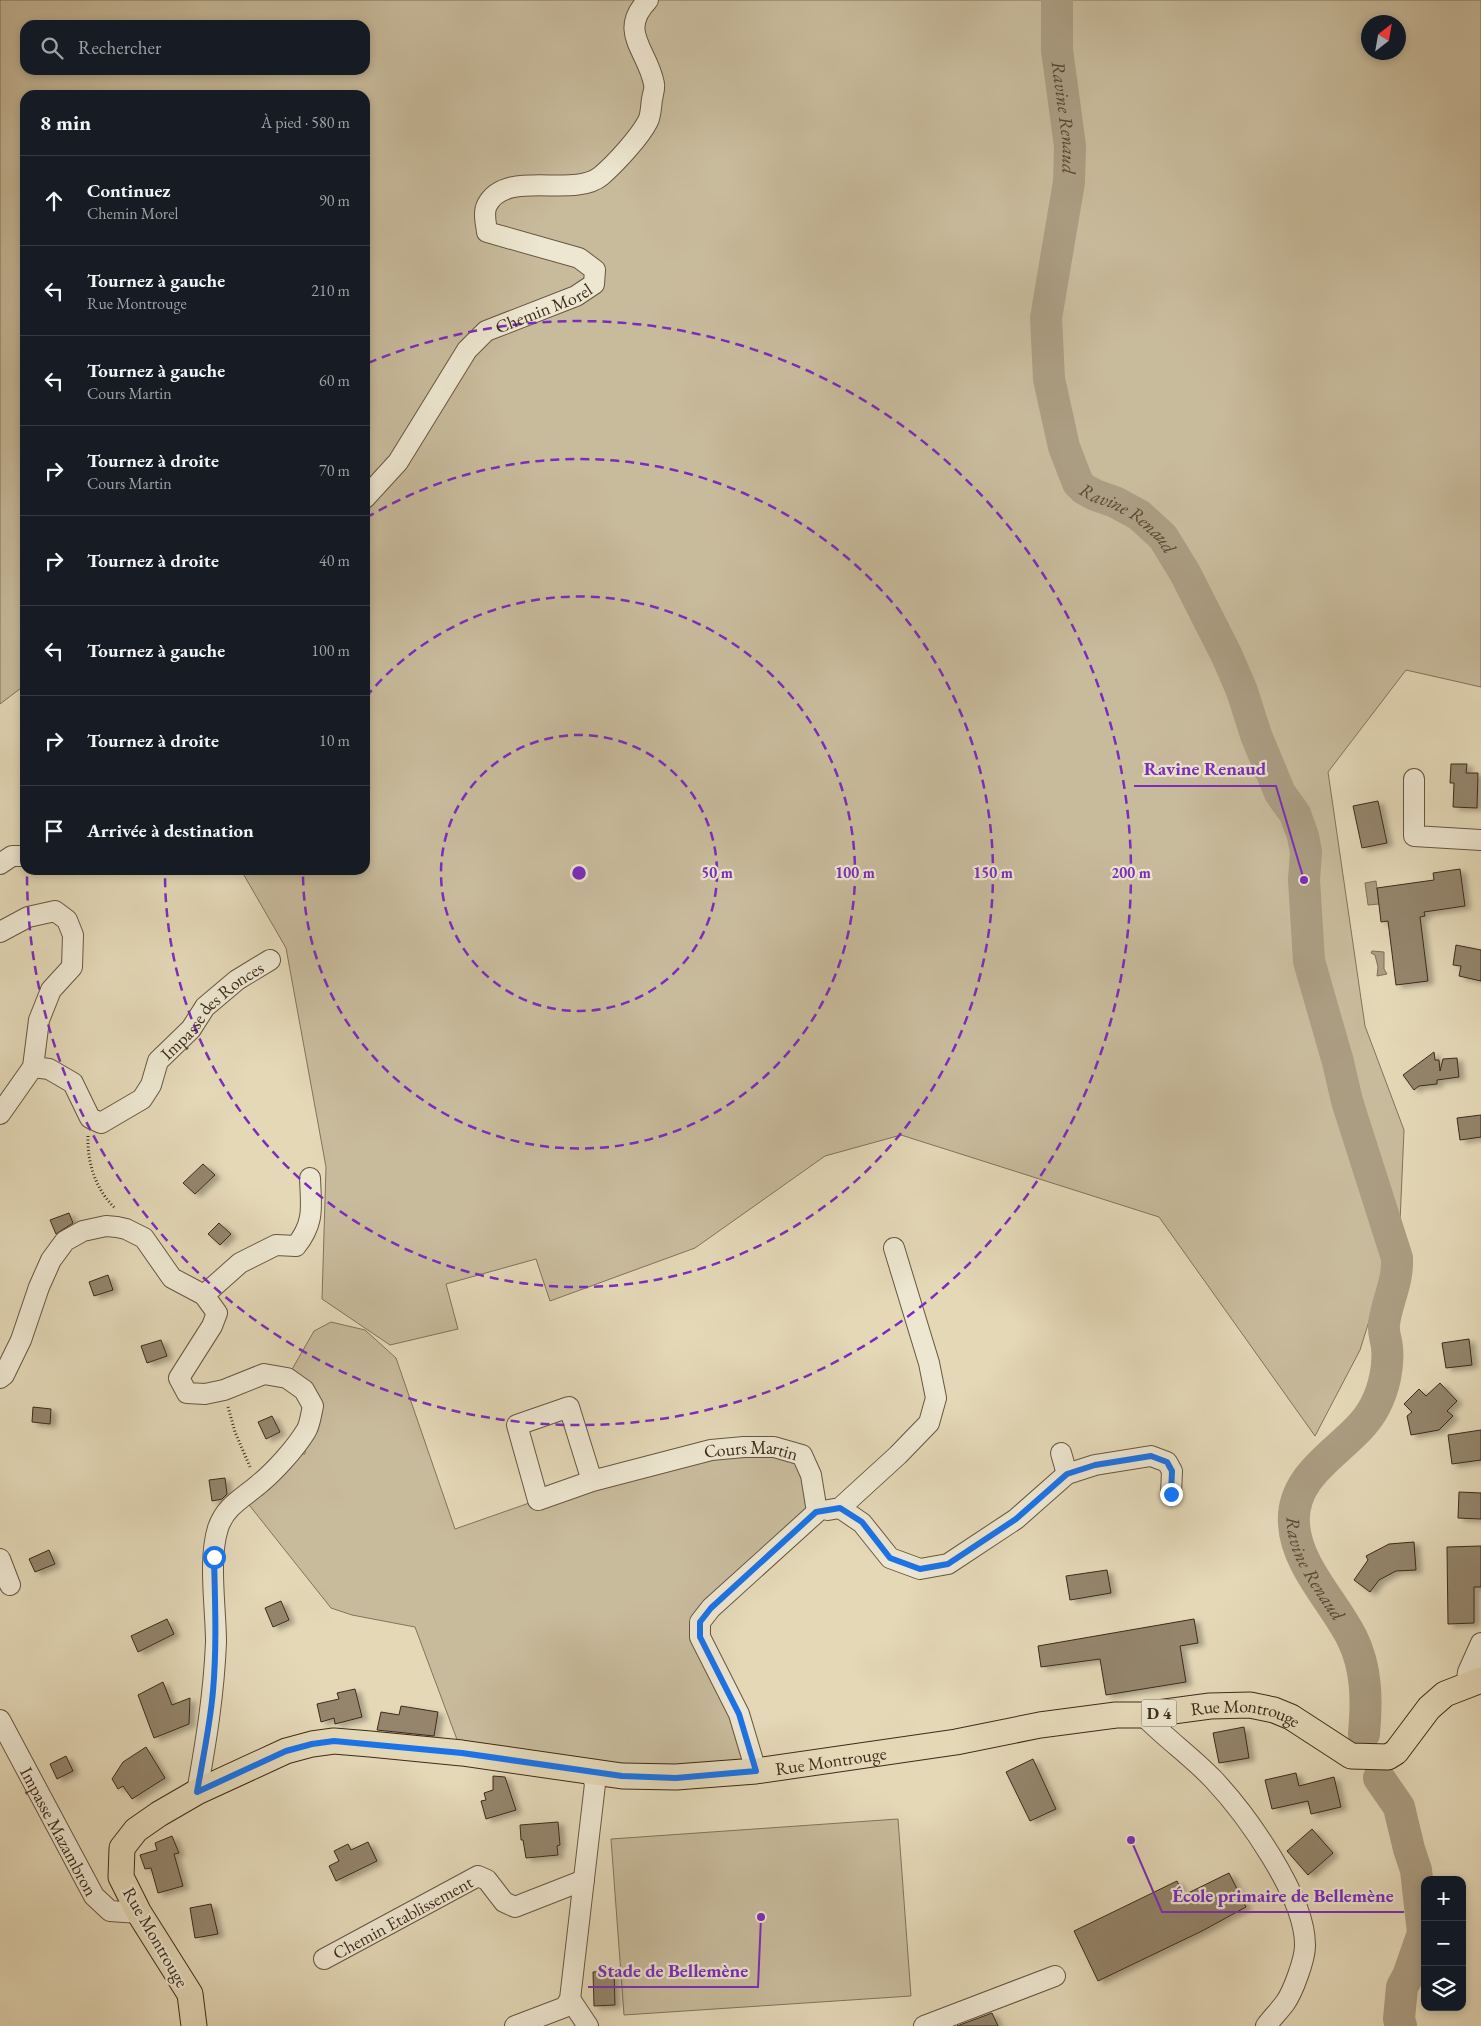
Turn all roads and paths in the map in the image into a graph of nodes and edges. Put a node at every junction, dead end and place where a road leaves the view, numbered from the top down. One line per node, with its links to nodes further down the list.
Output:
1 (648, 0): 2 (street, Chemin Morel)
2 (370, 493)
3 (1414, 779): 4 (street)
4 (1481, 840)
5 (20, 856): 6 (street)
6 (0, 864)
7 (0, 932): 9 (street)
8 (270, 960): 11 (street, Impasse des Ronces)
9 (33, 1067): 10 (street); 11 (street)
10 (0, 1114)
11 (90, 1118): 13 (path)
12 (310, 1178): 15 (street)
13 (126, 1229): 15 (street); 16 (street)
14 (894, 1248): 23 (street)
15 (204, 1295): 17 (street)
16 (0, 1378)
17 (224, 1390): 21 (path); 21 (street)
18 (1061, 1453): 19 (street)
19 (1067, 1474): 22 (street); 23 (street)
20 (592, 1482): 20 (street, Cours Martin); 24 (street, Cours Martin)
21 (250, 1490): 33 (street)
22 (1171, 1494)
23 (840, 1508): 24 (street)
24 (816, 1512): 31 (street)
25 (0, 1560): 26 (street)
26 (10, 1586)
27 (1481, 1643): 28 (street)
28 (1473, 1684): 29 (main road, Rue Montrouge / D 4)
29 (1143, 1715): 31 (main road, Rue Montrouge / D 4); 44 (street)
30 (0, 1720): 35 (street, Impasse Mazambron)
31 (756, 1771): 32 (main road, Rue Montrouge / D 4)
32 (591, 1772): 33 (main road, Rue Montrouge / D 4); 34 (street)
33 (197, 1792): 35 (main road, Rue Montrouge / D 4)
34 (584, 1880): 36 (street, Chemin Etablissement); 38 (street)
35 (140, 1913): 40 (main road, Rue Montrouge / D 4)
36 (324, 1959)
37 (1055, 1976): 43 (street)
38 (570, 1999): 39 (street); 42 (street)
39 (548, 2019): 41 (street)
40 (194, 2026)
41 (515, 2026)
42 (588, 2026)
43 (924, 2026)
44 (1266, 2026)

